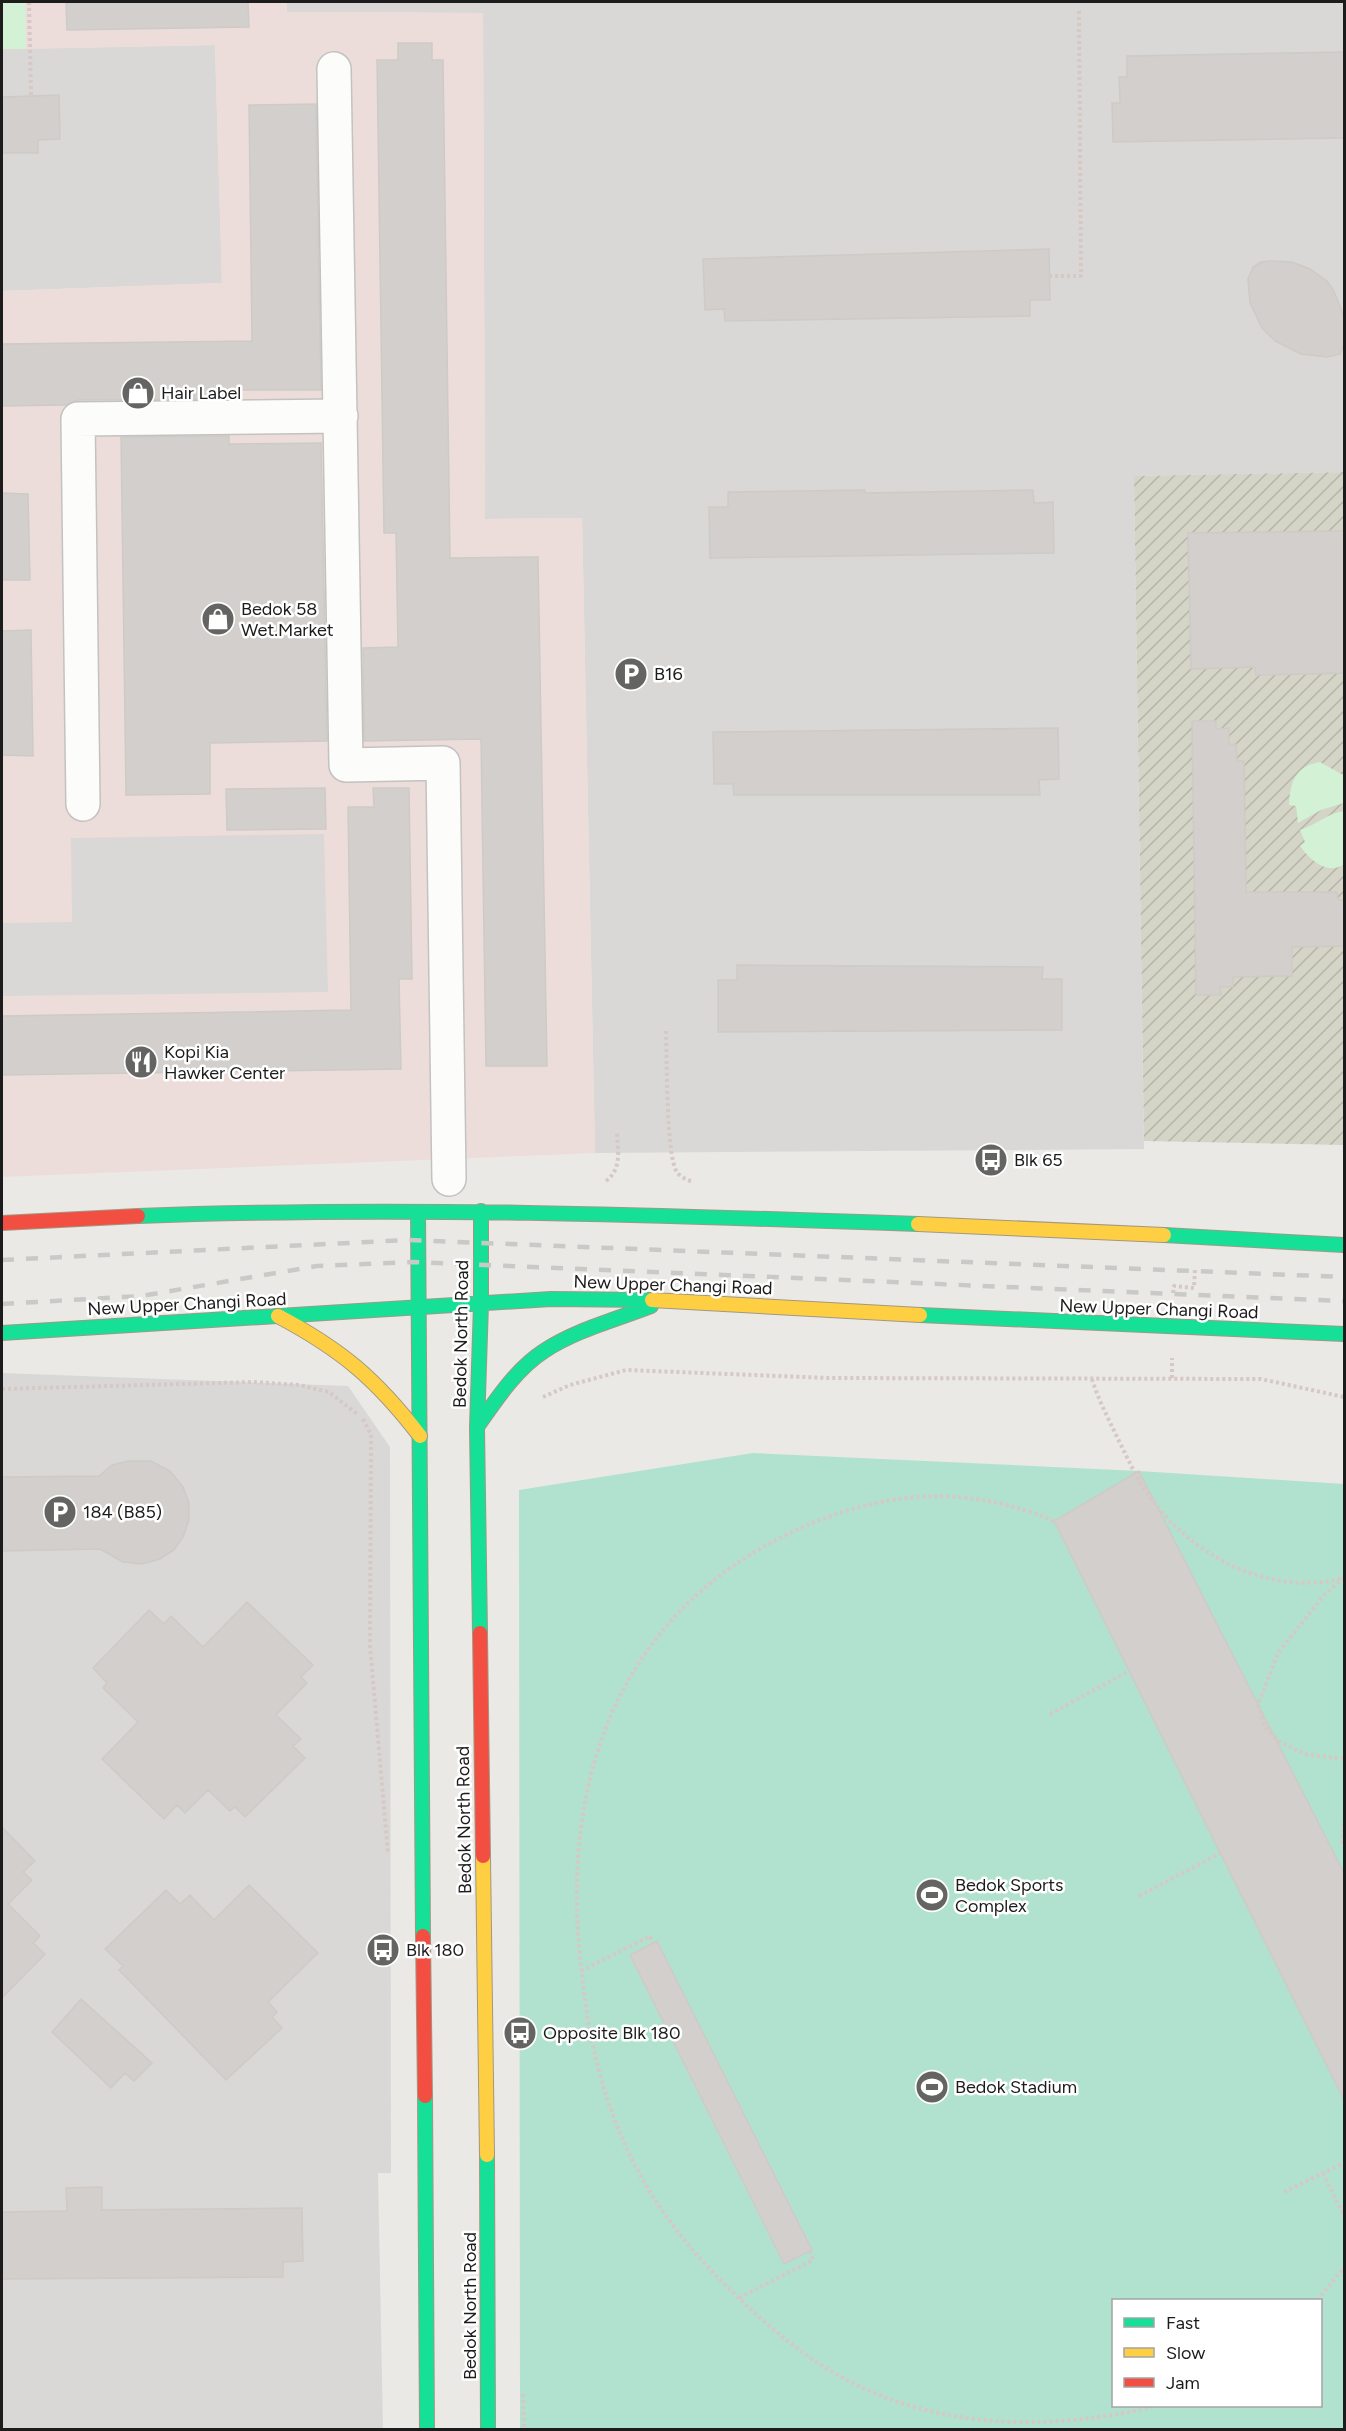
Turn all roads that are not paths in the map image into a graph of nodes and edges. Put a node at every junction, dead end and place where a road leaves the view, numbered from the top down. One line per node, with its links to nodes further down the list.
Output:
1 (334, 69): 2 (street)
2 (341, 416): 3 (street); 4 (street)
3 (82, 804)
4 (449, 1179)
5 (482, 1211): 6 (main road); 8 (main road); 10 (main road, Bedok North Road)
6 (418, 1212): 7 (main road); 11 (main road)
7 (2, 1223)
8 (1344, 1245)
9 (667, 1300): 10 (main road, New Upper Changi Road); 14 (main road, New Upper Changi Road); 15 (main road)
10 (481, 1304): 11 (main road, New Upper Changi Road); 15 (main road, Bedok North Road)
11 (420, 1309): 12 (main road, New Upper Changi Road); 16 (main road)
12 (278, 1316): 13 (main road, New Upper Changi Road); 16 (main road)
13 (2, 1333)
14 (1344, 1334)
15 (477, 1427): 18 (main road, Bedok North Road)
16 (420, 1436): 17 (main road)
17 (427, 2430)
18 (488, 2430)

